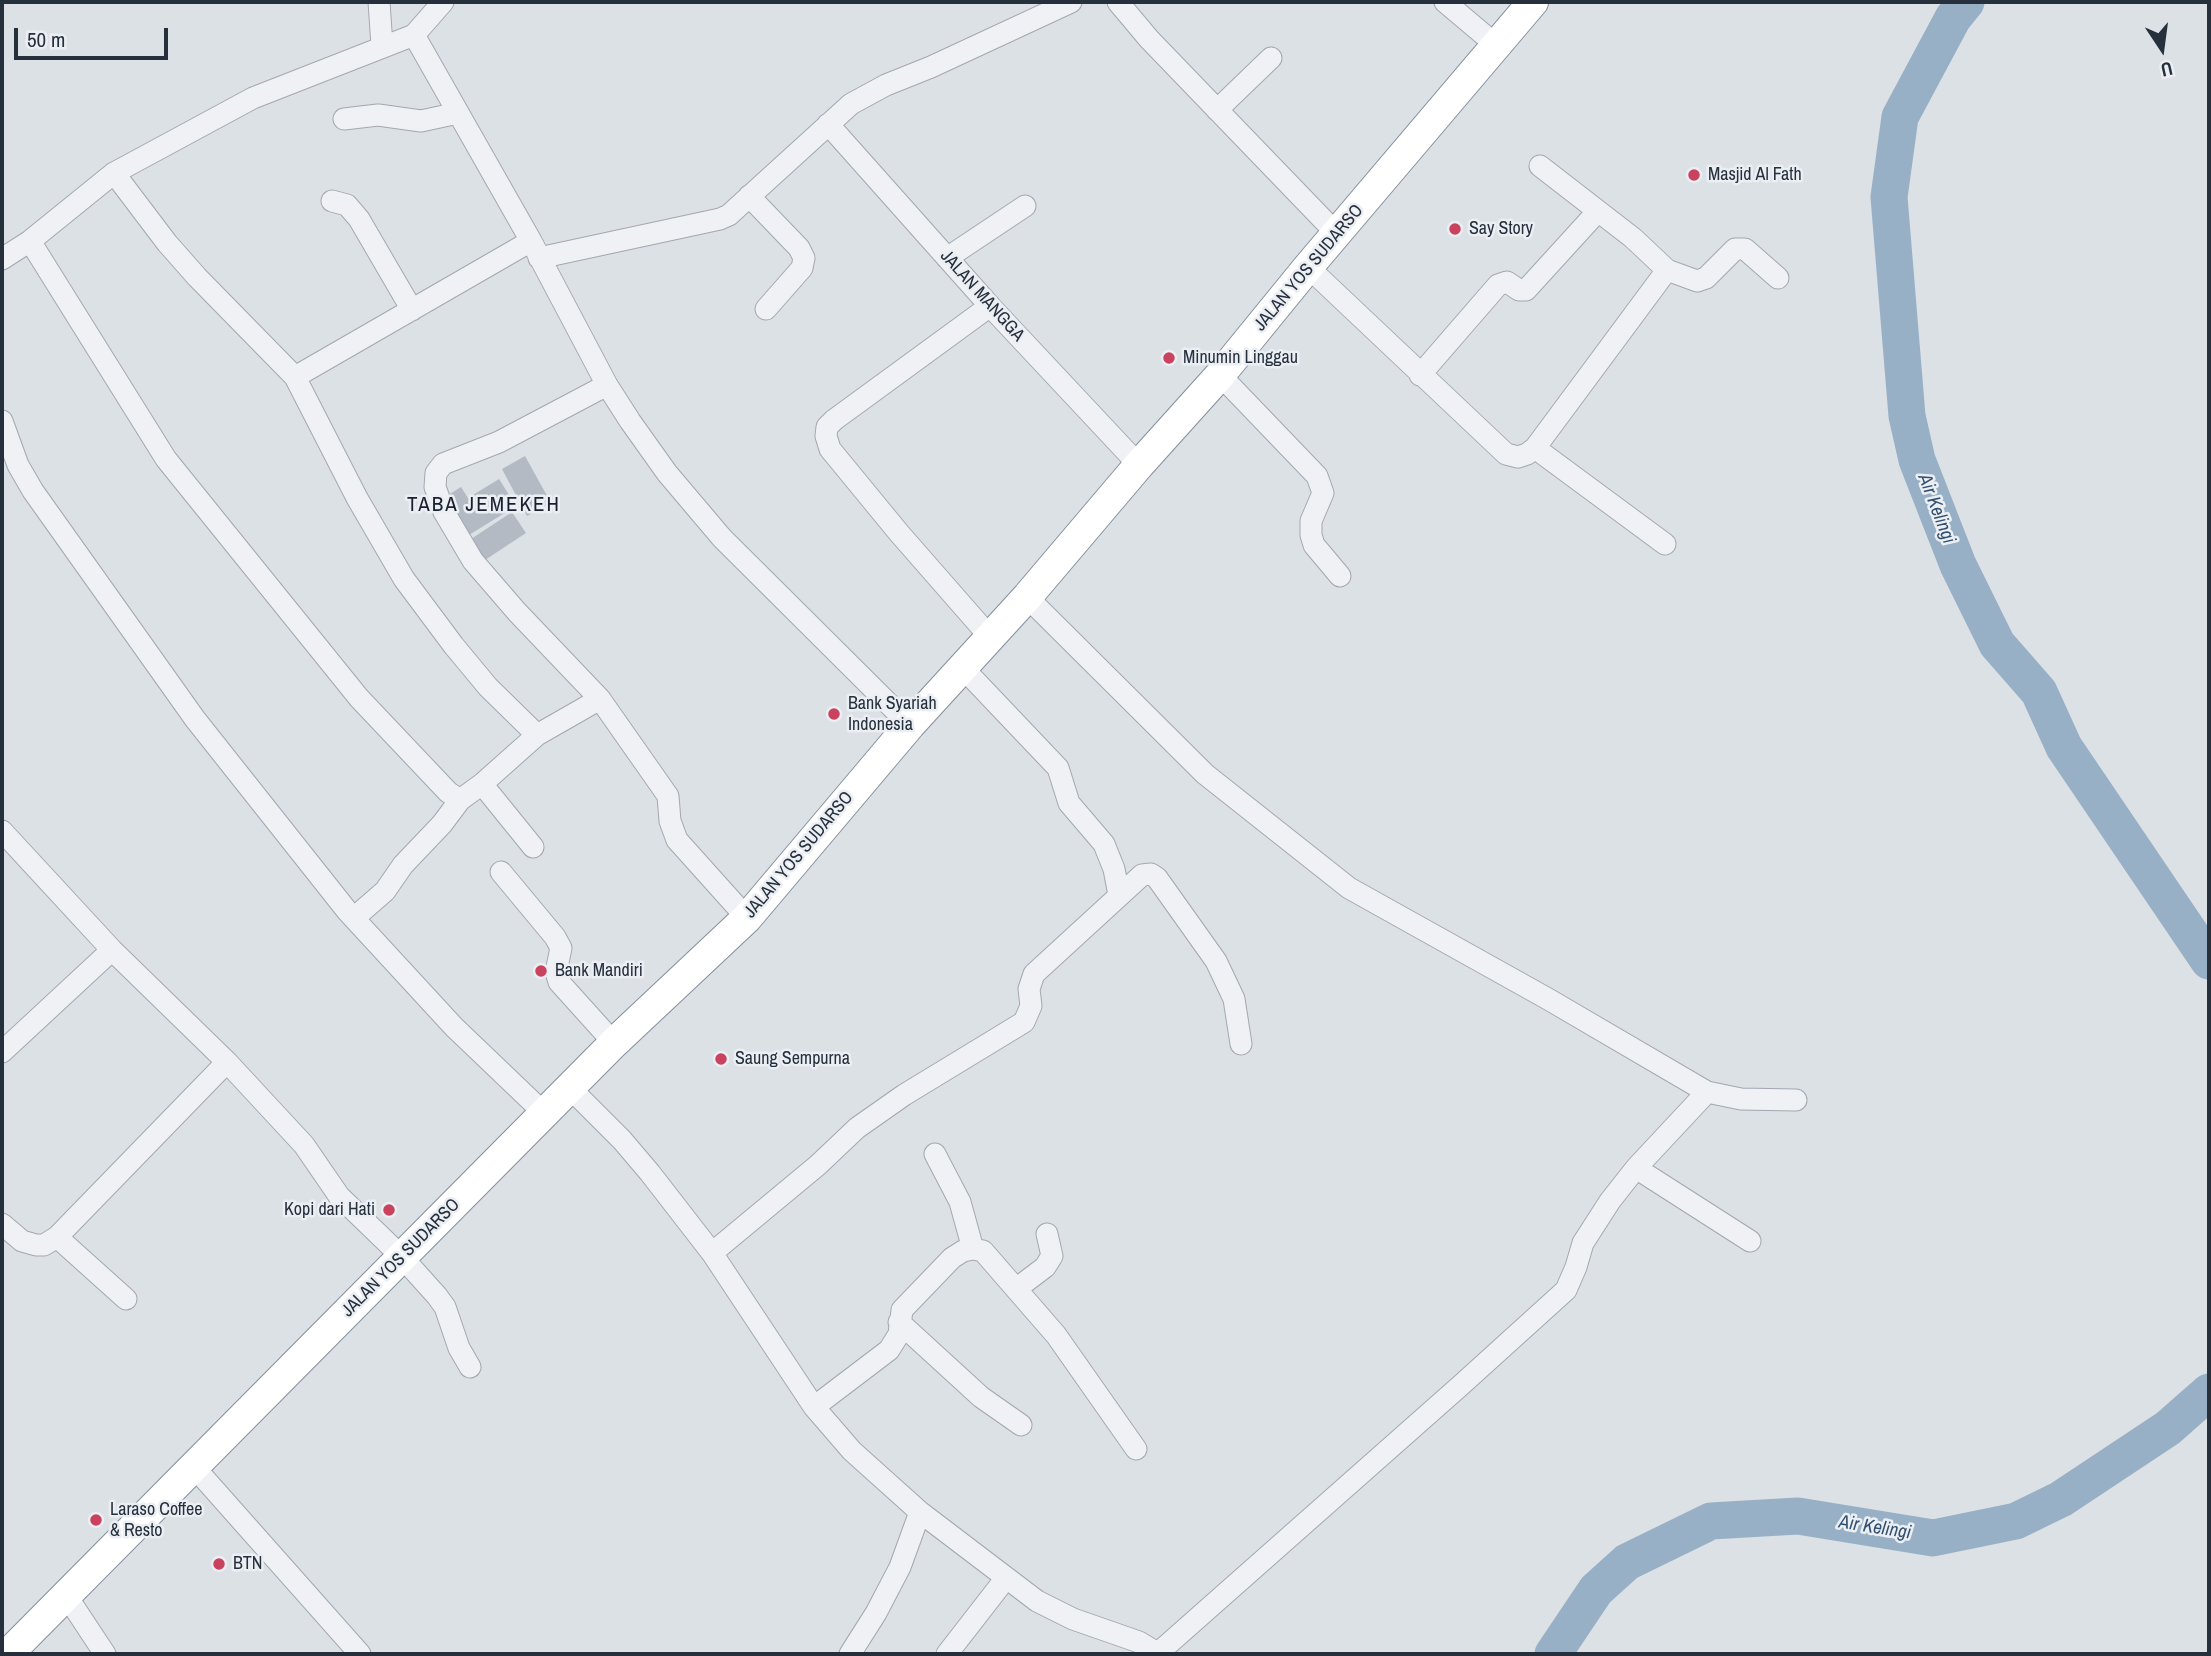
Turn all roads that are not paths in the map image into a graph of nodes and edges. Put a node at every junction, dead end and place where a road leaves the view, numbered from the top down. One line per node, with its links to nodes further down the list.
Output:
1 (379, 2): 9 (street)
2 (443, 2): 7 (street)
3 (1071, 2): 14 (street)
4 (1118, 2): 11 (street)
5 (1445, 2): 8 (street)
6 (1533, 2): 8 (highway, JALAN YOS SUDARSO)
7 (414, 35): 9 (street); 12 (street)
8 (1496, 45): 21 (highway, JALAN YOS SUDARSO)
9 (382, 46): 16 (street)
10 (1272, 58): 11 (street)
11 (1217, 110): 21 (street)
12 (458, 113): 13 (street); 23 (street)
13 (344, 119)
14 (828, 124): 17 (street); 24 (street, JALAN MANGGA)
15 (1540, 166): 20 (street)
16 (114, 173): 22 (street); 34 (street)
17 (749, 196): 23 (street); 30 (street)
18 (332, 201): 31 (street)
19 (1025, 206): 24 (street)
20 (1598, 211): 27 (street); 33 (street)
21 (1337, 234): 26 (highway, JALAN YOS SUDARSO)
22 (30, 241): 25 (street); 49 (street)
23 (535, 250): 31 (street); 35 (street)
24 (947, 258): 29 (street, JALAN MANGGA)
25 (2, 259)
26 (1308, 267): 32 (highway, JALAN YOS SUDARSO); 33 (street)
27 (1667, 270): 28 (street); 37 (street)
28 (1778, 278)
29 (990, 306): 38 (street, JALAN MANGGA); 43 (street)
30 (766, 309)
31 (412, 310): 34 (street)
32 (1220, 375): 38 (highway, JALAN YOS SUDARSO); 41 (street)
33 (1420, 375): 37 (street)
34 (295, 377): 47 (street)
35 (607, 385): 45 (street); 46 (street)
36 (2, 421): 39 (street)
37 (1535, 448): 40 (street)
38 (1139, 465): 42 (highway, JALAN YOS SUDARSO)
39 (10, 469): 54 (street)
40 (1665, 544)
41 (1340, 576)
42 (1027, 597): 43 (highway, JALAN YOS SUDARSO); 62 (street)
43 (990, 637): 44 (highway, JALAN YOS SUDARSO)
44 (962, 667): 46 (highway, JALAN YOS SUDARSO); 53 (street)
45 (600, 699): 47 (street); 55 (street)
46 (910, 725): 55 (highway, JALAN YOS SUDARSO)
47 (537, 735): 48 (street)
48 (482, 784): 49 (street); 51 (street)
49 (460, 800): 54 (street)
50 (2, 831): 56 (street)
51 (533, 847)
52 (502, 872): 57 (street)
53 (1118, 895): 58 (street); 72 (street)
54 (354, 918): 64 (street)
55 (747, 918): 57 (highway, JALAN YOS SUDARSO)
56 (112, 950): 59 (street); 60 (street)
57 (614, 1044): 61 (highway, JALAN YOS SUDARSO)
58 (1241, 1044)
59 (2, 1052)
60 (227, 1062): 69 (street); 73 (street)
61 (570, 1088): 64 (highway, JALAN YOS SUDARSO); 72 (street)
62 (1707, 1092): 63 (street); 66 (street)
63 (1796, 1100)
64 (545, 1114): 73 (highway, JALAN YOS SUDARSO)
65 (935, 1154): 71 (street)
66 (1636, 1168): 70 (street); 90 (street)
67 (2, 1224): 69 (street)
68 (1047, 1234): 74 (street)
69 (57, 1237): 75 (street)
70 (1750, 1241)
71 (973, 1249): 74 (street); 76 (street)
72 (712, 1253): 78 (street)
73 (402, 1257): 77 (street); 81 (highway, JALAN YOS SUDARSO)
74 (1016, 1289): 80 (street)
75 (126, 1299)
76 (899, 1322): 78 (street); 79 (street)
77 (470, 1367)
78 (814, 1407): 82 (street)
79 (1021, 1425)
80 (1136, 1450)
81 (195, 1468): 84 (highway, JALAN YOS SUDARSO); 87 (street)
82 (920, 1512): 83 (street); 88 (street)
83 (1006, 1578): 89 (street); 90 (street)
84 (66, 1595): 85 (highway, JALAN YOS SUDARSO); 86 (street)
85 (9, 1643)
86 (105, 1654)
87 (360, 1654)
88 (850, 1654)
89 (947, 1654)
90 (1159, 1654)

